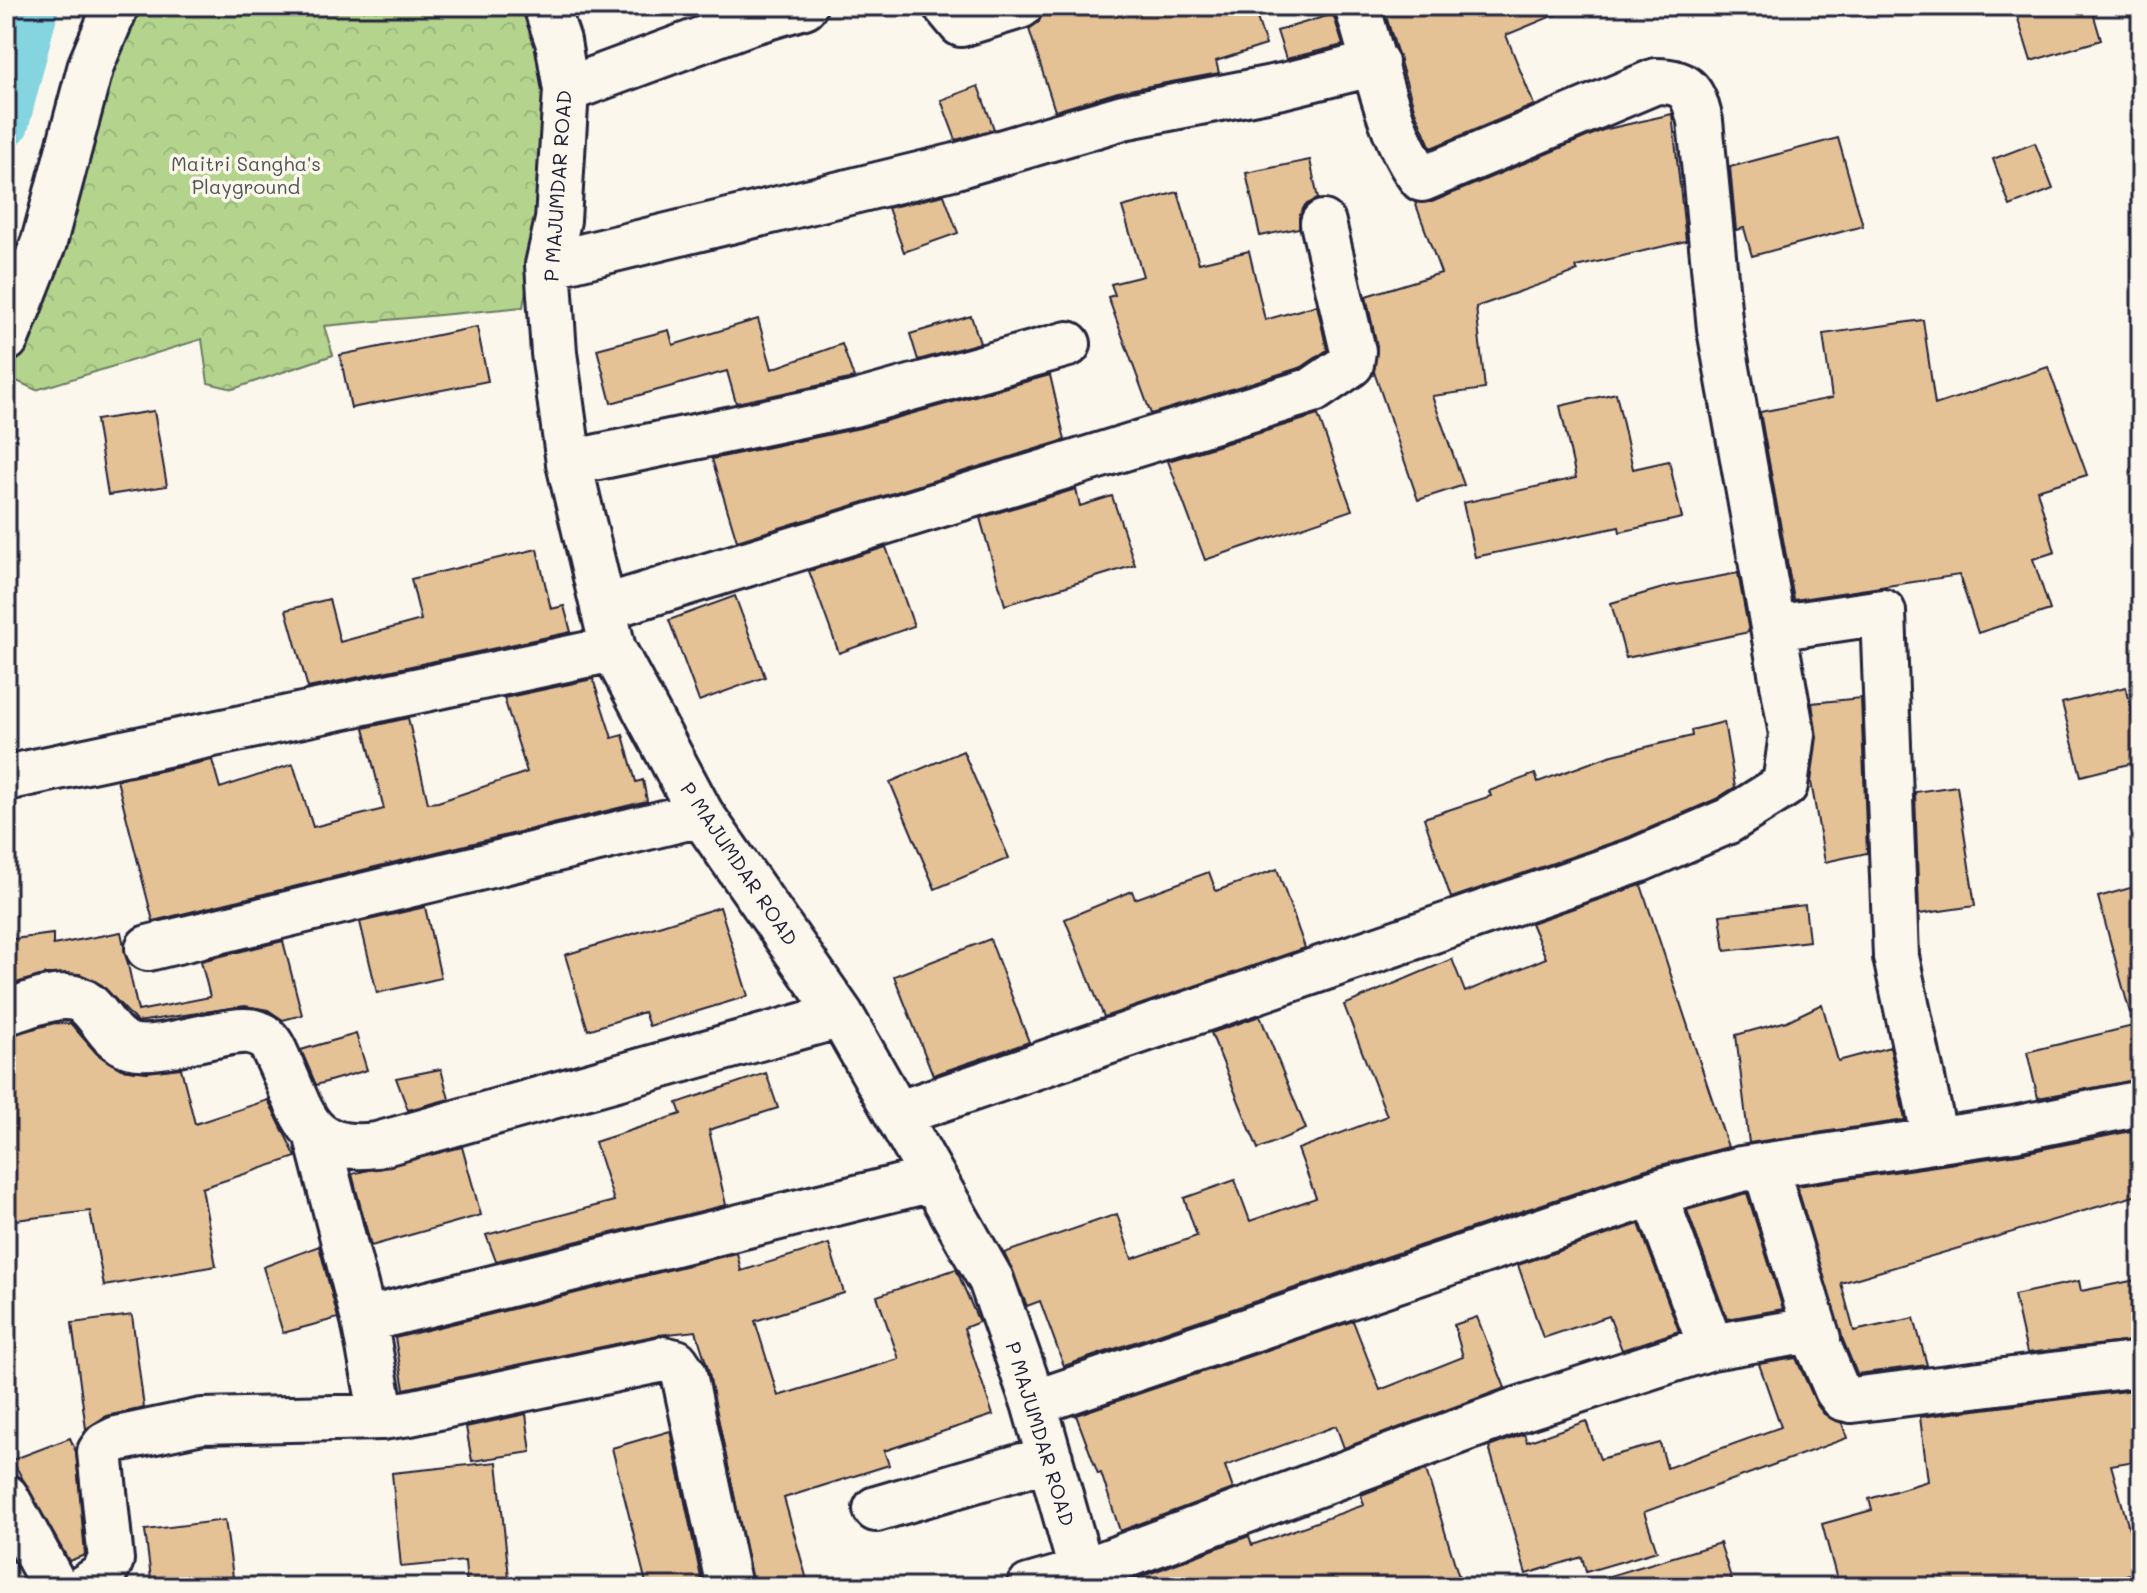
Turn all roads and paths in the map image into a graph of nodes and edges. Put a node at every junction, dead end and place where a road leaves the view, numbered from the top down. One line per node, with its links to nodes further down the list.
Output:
1 (116, 6): 11 (street)
2 (546, 6): 8 (street, P MAJUMDAR ROAD)
3 (804, 6): 8 (street)
4 (946, 6): 5 (street)
5 (1020, 6)
6 (1357, 6): 7 (street)
7 (1376, 63): 10 (street); 15 (street)
8 (566, 90): 10 (street, P MAJUMDAR ROAD)
9 (1323, 223): 14 (street)
10 (548, 265): 13 (street, P MAJUMDAR ROAD)
11 (6, 339)
12 (1068, 344): 13 (street)
13 (569, 463): 14 (street, P MAJUMDAR ROAD)
14 (608, 628): 16 (street); 17 (street, P MAJUMDAR ROAD)
15 (1774, 628): 22 (street); 24 (street)
16 (6, 778)
17 (701, 814): 18 (street); 20 (street, P MAJUMDAR ROAD)
18 (148, 948)
19 (6, 1012): 23 (street)
20 (841, 1015): 22 (street, P MAJUMDAR ROAD); 23 (street)
21 (2141, 1103): 24 (street)
22 (897, 1114): 26 (street, P MAJUMDAR ROAD)
23 (316, 1133): 28 (street)
24 (1935, 1139): 25 (street)
25 (1765, 1166): 27 (street); 29 (street)
26 (933, 1179): 28 (street); 32 (street, P MAJUMDAR ROAD)
27 (1654, 1193): 30 (street); 32 (street)
28 (364, 1320): 33 (street)
29 (1818, 1339): 30 (street); 31 (street)
30 (1711, 1347): 37 (street)
31 (2141, 1364)
32 (1034, 1403): 34 (street, P MAJUMDAR ROAD)
33 (382, 1417): 39 (street); 40 (street)
34 (1050, 1458): 36 (street); 37 (street, P MAJUMDAR ROAD)
35 (6, 1497): 38 (street)
36 (876, 1509)
37 (1083, 1580): 41 (street)
38 (55, 1587)
39 (85, 1587)
40 (729, 1587)
41 (1029, 1587)

